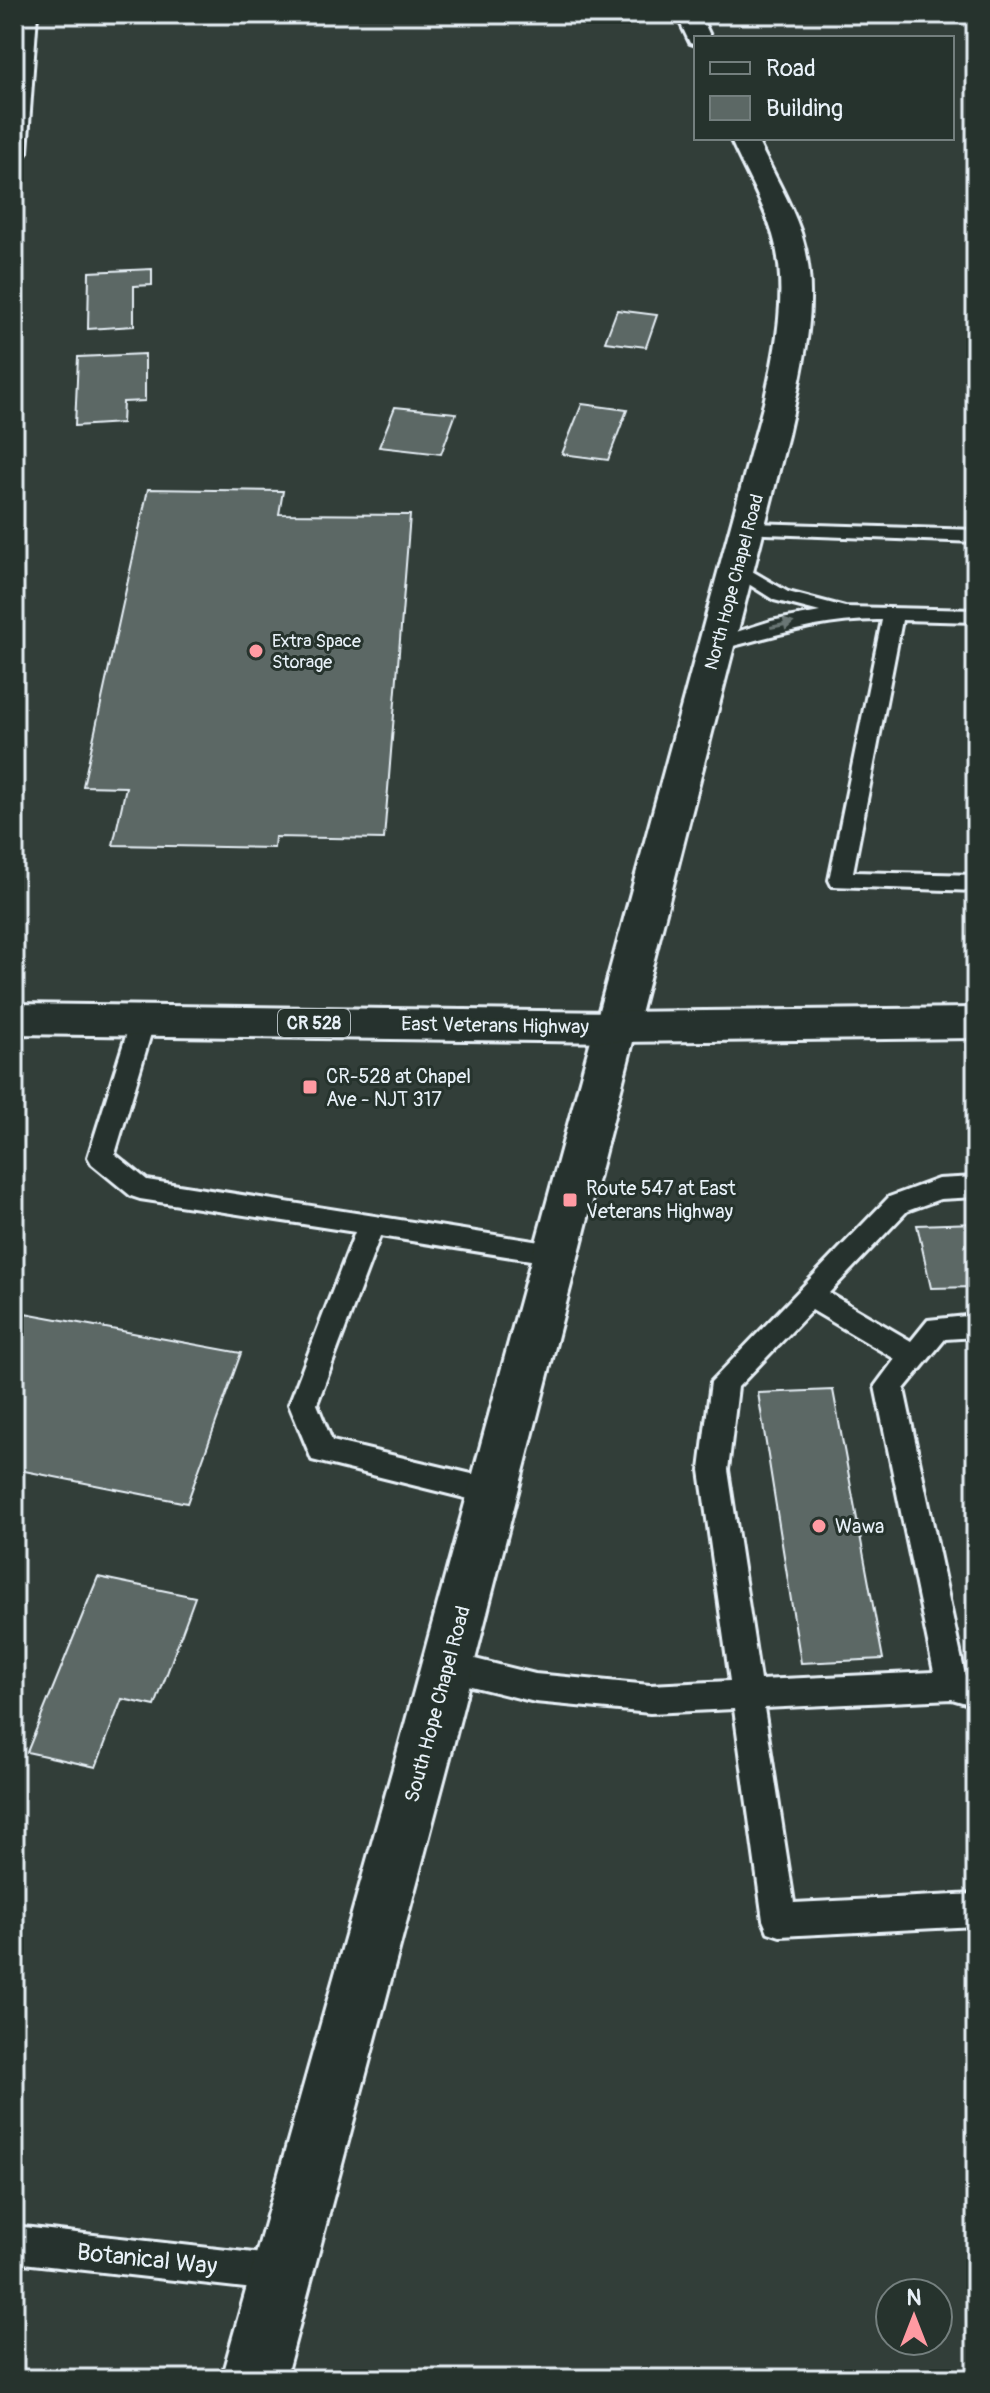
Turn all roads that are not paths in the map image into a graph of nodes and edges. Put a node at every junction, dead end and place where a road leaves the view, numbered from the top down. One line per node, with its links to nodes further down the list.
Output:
1 (25, 14): 5 (main road)
2 (688, 14): 3 (main road)
3 (698, 36)
4 (744, 140): 6 (main road, North Hope Chapel Road)
5 (14, 152)
6 (749, 529): 7 (lane); 8 (main road, North Hope Chapel Road)
7 (976, 536)
8 (738, 569): 9 (lane); 12 (main road, North Hope Chapel Road)
9 (848, 613): 10 (lane); 12 (lane, one-way to 9)
10 (893, 614): 11 (lane); 13 (lane)
11 (976, 616)
12 (718, 644): 17 (main road, North Hope Chapel Road)
13 (976, 883)
14 (14, 1019): 15 (main road, East Veterans Highway / CR 528)
15 (143, 1020): 17 (main road, East Veterans Highway / CR 528); 19 (lane)
16 (976, 1023): 17 (main road, East Veterans Highway / CR 528)
17 (615, 1027): 20 (main road, South Hope Chapel Road)
18 (976, 1187): 21 (lane)
19 (371, 1225): 20 (lane); 24 (lane)
20 (556, 1253): 24 (main road, South Hope Chapel Road)
21 (810, 1295): 23 (lane); 27 (lane)
22 (976, 1326): 23 (lane)
23 (914, 1356): 26 (lane)
24 (493, 1492): 25 (main road, South Hope Chapel Road)
25 (447, 1666): 27 (lane); 30 (main road, South Hope Chapel Road)
26 (964, 1689): 27 (lane)
27 (747, 1697): 28 (lane)
28 (976, 1910)
29 (14, 2244): 30 (lane, Botanical Way)
30 (280, 2274): 31 (main road, South Hope Chapel Road)
31 (253, 2379)

